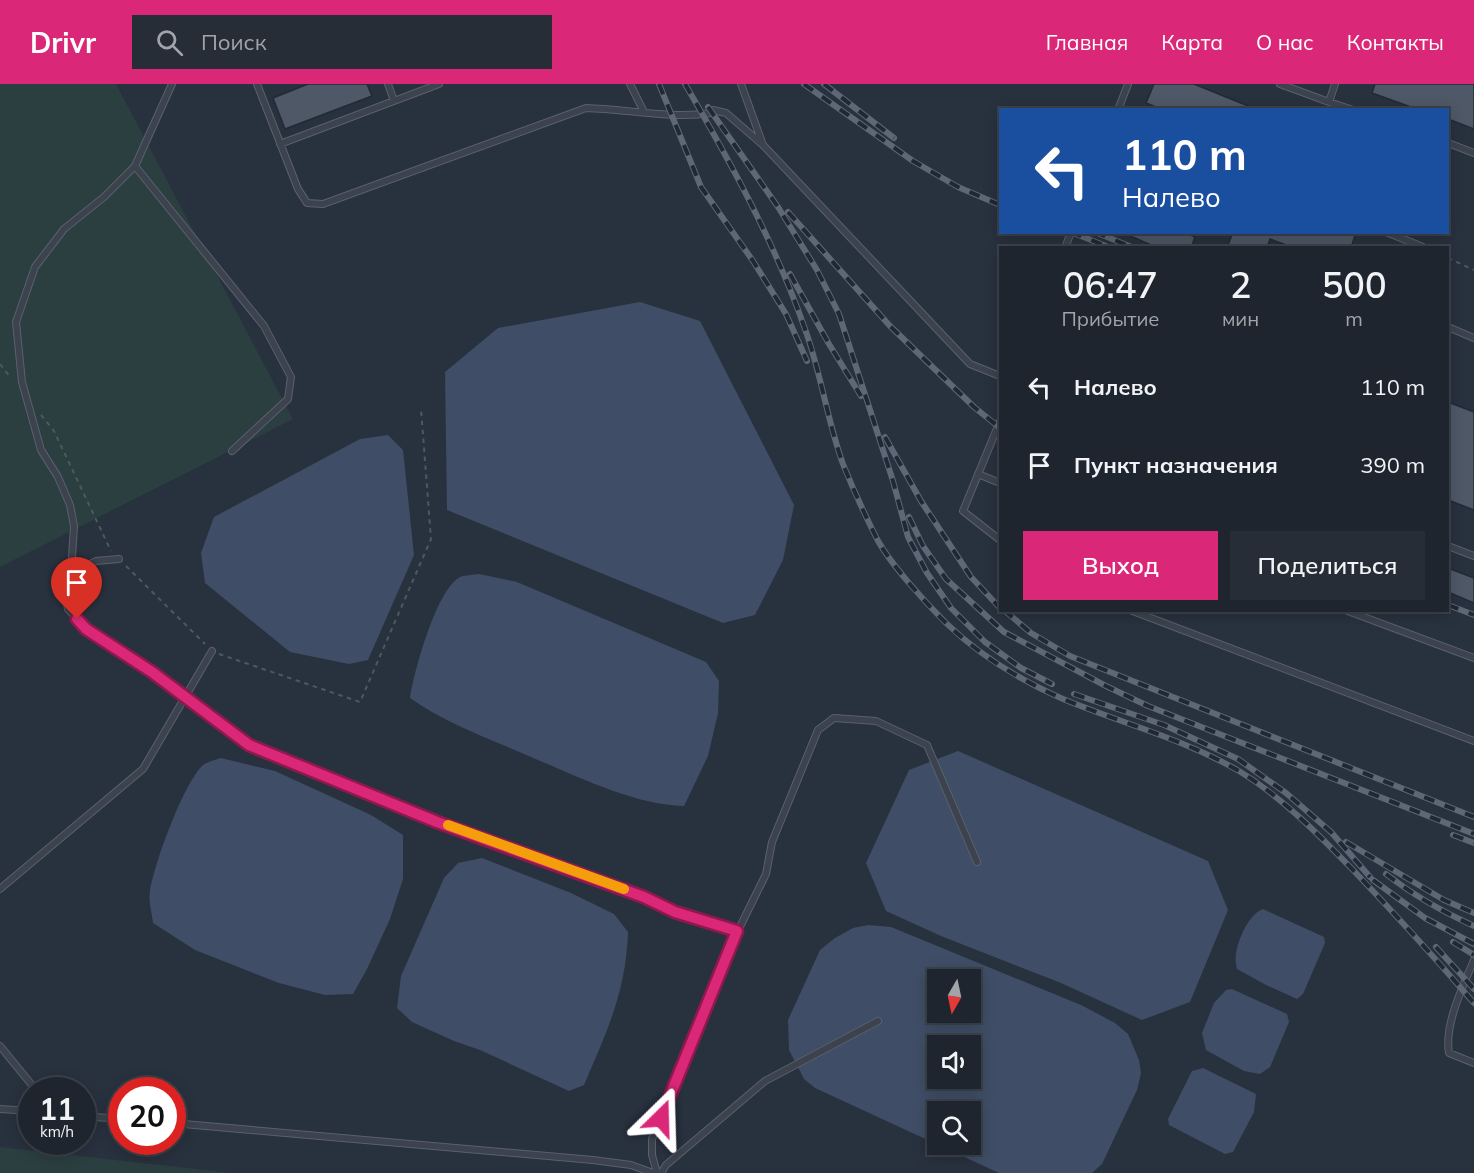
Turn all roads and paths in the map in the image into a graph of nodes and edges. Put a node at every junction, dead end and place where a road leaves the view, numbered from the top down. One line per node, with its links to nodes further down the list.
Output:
1 (172, 84): 19 (lane)
2 (257, 84): 16 (lane)
3 (388, 84): 10 (lane)
4 (439, 84): 10 (lane)
5 (630, 84): 14 (lane)
6 (741, 84): 17 (lane)
7 (1128, 84): 12 (lane)
8 (1280, 84): 11 (lane)
9 (1335, 84): 11 (lane)
10 (393, 101): 16 (lane)
11 (1329, 102): 13 (lane)
12 (1119, 108)
13 (1347, 108)
14 (644, 112): 16 (lane); 17 (lane)
15 (1449, 143): 18 (lane)
16 (280, 144)
17 (763, 145): 27 (lane)
18 (1474, 153)
19 (135, 166): 32 (lane); 39 (lane)
20 (1391, 234): 21 (lane)
21 (1421, 246)
22 (1449, 258): 23 (path)
23 (1474, 270)
24 (1449, 327): 25 (lane)
25 (1474, 338)
26 (0, 364): 28 (path)
27 (999, 375)
28 (13, 380)
29 (421, 409): 42 (path)
30 (40, 413): 38 (path)
31 (999, 423): 33 (lane)
32 (232, 451)
33 (978, 474): 34 (lane); 35 (lane)
34 (999, 483)
35 (999, 539)
36 (1449, 546): 37 (lane)
37 (1474, 556)
38 (119, 559): 39 (lane); 42 (path)
39 (71, 573): 44 (lane)
40 (1135, 612): 45 (lane)
41 (1350, 612): 43 (lane)
42 (212, 651): 44 (lane)
43 (1474, 658)
44 (184, 698): 47 (lane); 48 (lane)
45 (1474, 741)
46 (977, 862): 48 (lane)
47 (0, 889)
48 (737, 931): 57 (lane)
49 (1474, 960): 52 (lane)
50 (878, 1021): 57 (lane)
51 (0, 1046): 53 (lane)
52 (1474, 1063)
53 (25, 1077)
54 (0, 1108): 55 (lane)
55 (18, 1110)
56 (186, 1124): 57 (lane)
57 (657, 1173)

